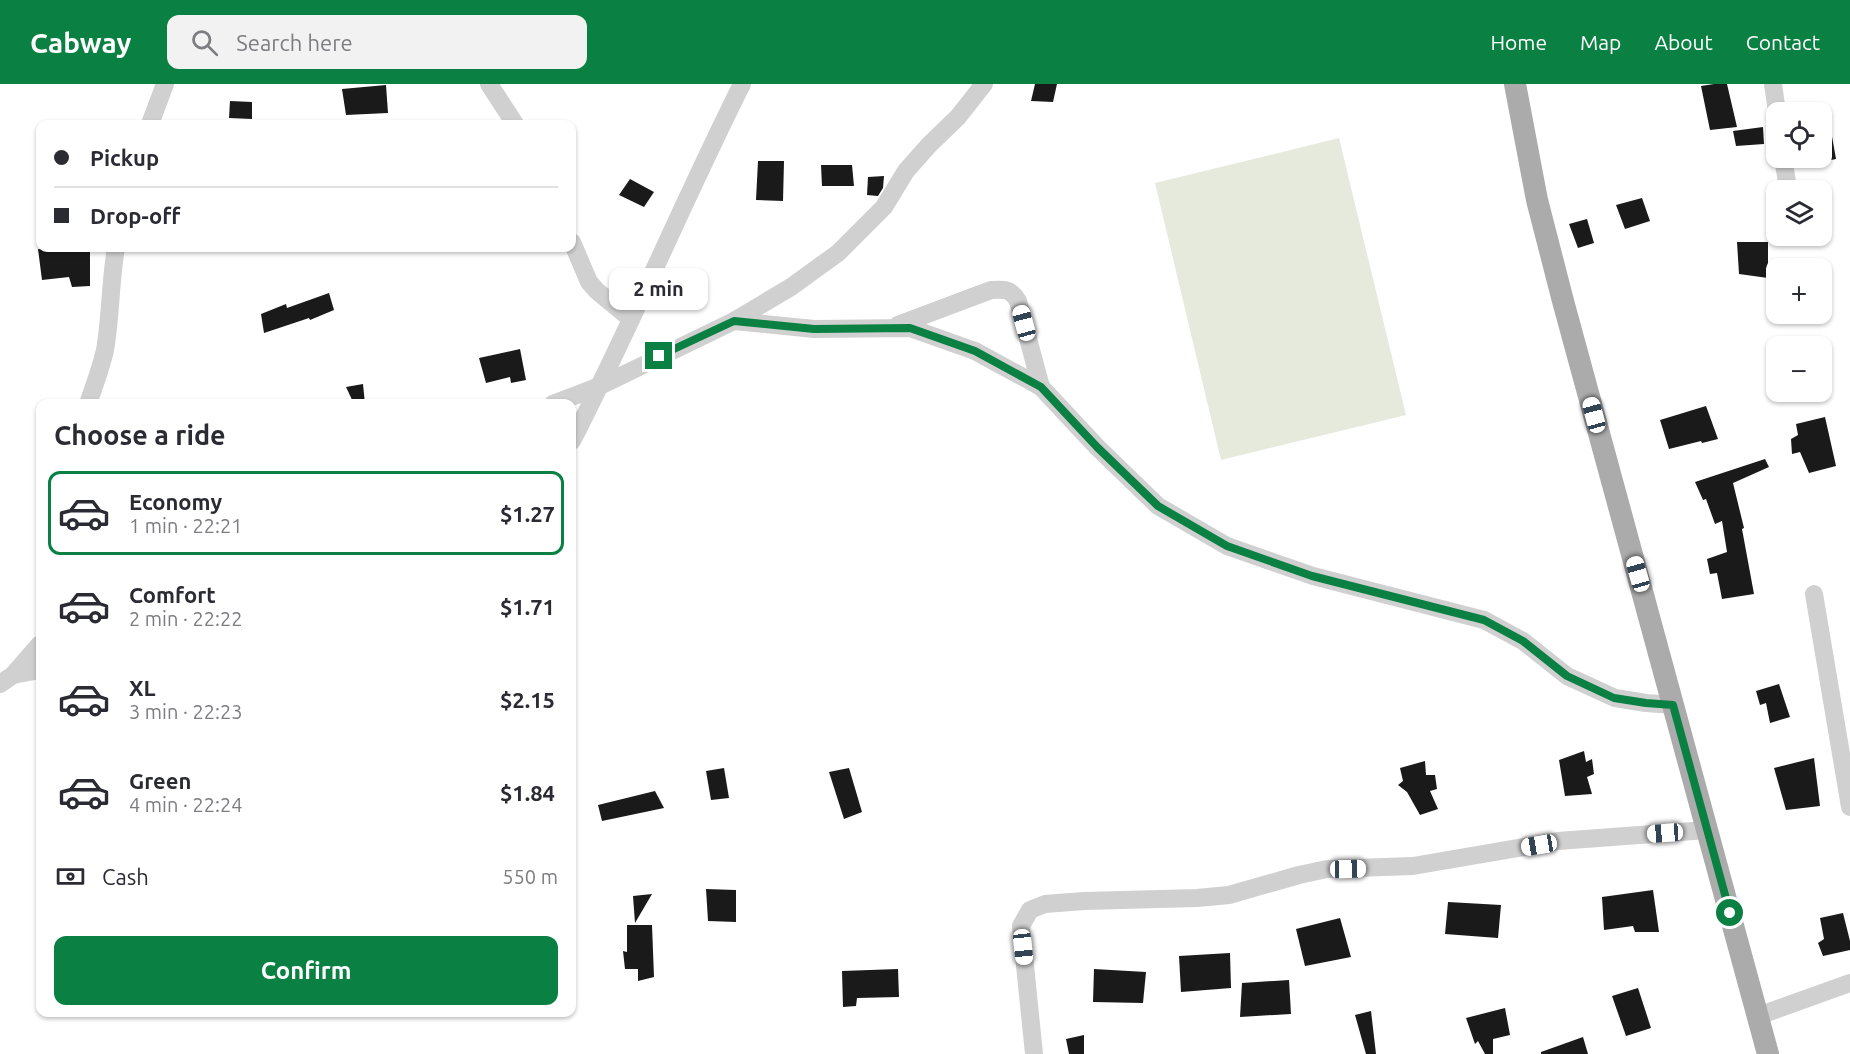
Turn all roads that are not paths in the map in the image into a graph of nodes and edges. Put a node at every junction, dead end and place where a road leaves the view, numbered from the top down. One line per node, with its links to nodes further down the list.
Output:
1 (165, 84): 8 (street)
2 (489, 84): 9 (street)
3 (742, 84): 12 (street)
4 (984, 84): 13 (street)
5 (1515, 84): 24 (main road)
6 (1773, 84): 7 (street)
7 (1776, 102)
8 (152, 120)
9 (512, 120)
10 (576, 251): 12 (street)
11 (115, 252): 17 (street)
12 (631, 319): 15 (street)
13 (734, 321): 14 (street); 15 (street)
14 (893, 327): 16 (street); 16 (street)
15 (600, 386): 18 (street); 19 (street)
16 (1041, 387): 24 (street)
17 (90, 399)
18 (566, 399)
19 (576, 433)
20 (1814, 594): 25 (street)
21 (36, 648): 23 (street)
22 (36, 671): 23 (street)
23 (7, 680)
24 (1673, 705): 26 (main road)
25 (1850, 807)
26 (1707, 830): 28 (main road); 30 (street)
27 (1850, 983): 28 (street)
28 (1758, 1016): 29 (main road)
29 (1763, 1052)
30 (1034, 1054)

